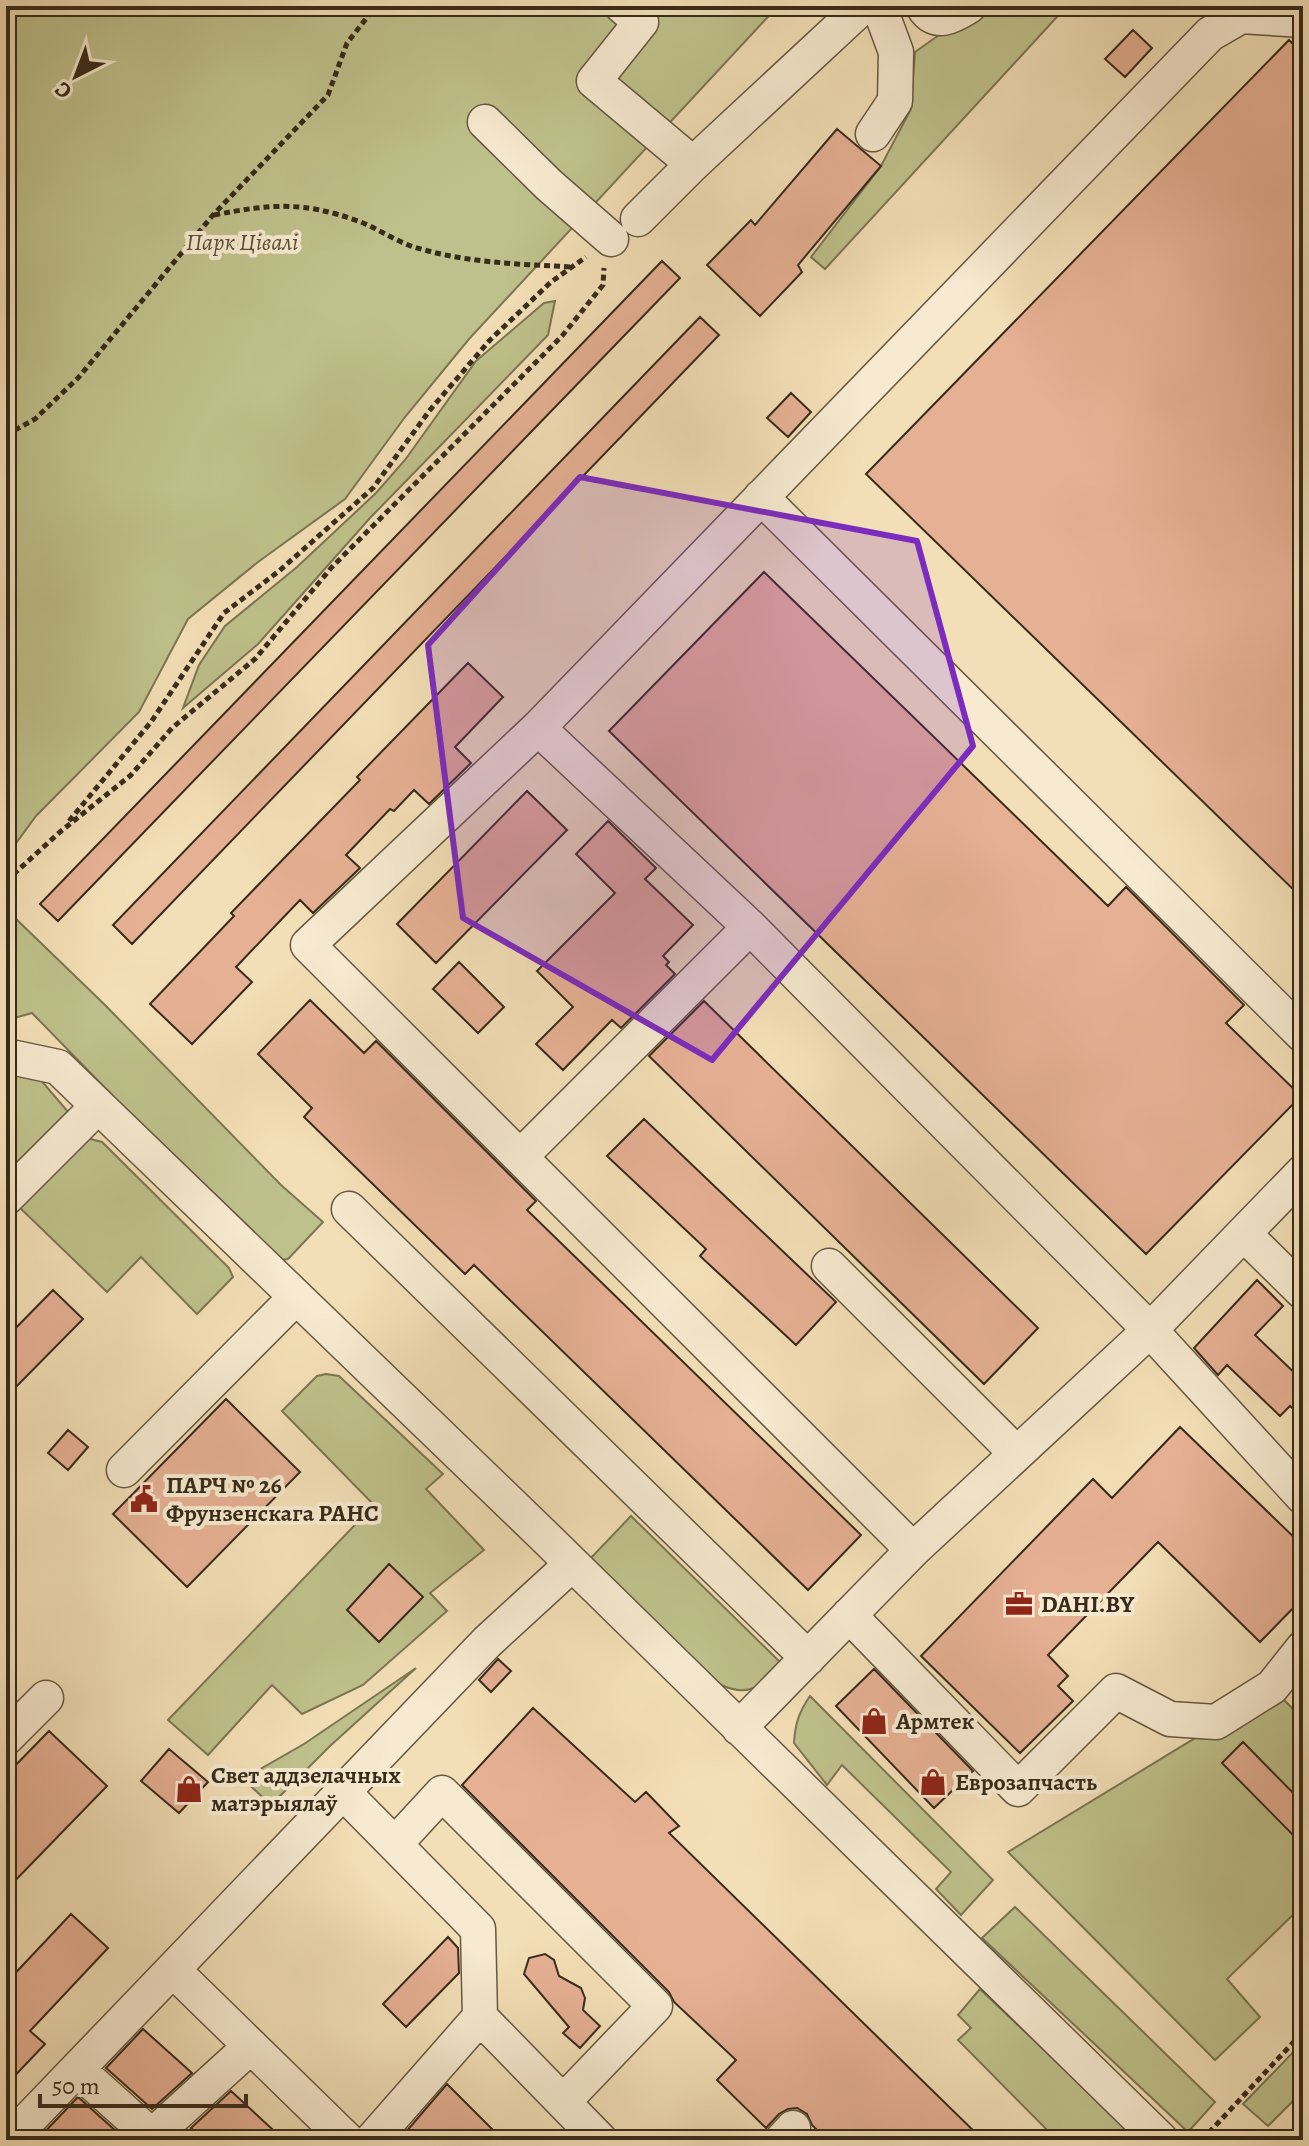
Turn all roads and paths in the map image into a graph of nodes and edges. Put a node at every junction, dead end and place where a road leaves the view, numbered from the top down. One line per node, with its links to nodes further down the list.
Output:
1 (376, 6): 11 (path)
2 (622, 6): 10 (lane)
3 (863, 6): 10 (lane)
4 (879, 6): 9 (lane)
5 (923, 6): 6 (lane)
6 (969, 6)
7 (1303, 20): 16 (lane)
8 (485, 122): 13 (lane)
9 (873, 134)
10 (693, 164): 12 (lane)
11 (213, 215): 14 (path); 15 (path)
12 (638, 219)
13 (608, 250): 14 (path); 18 (path)
14 (572, 267): 18 (path)
15 (6, 435)
16 (761, 497): 17 (lane); 21 (lane)
17 (538, 728): 20 (lane); 24 (lane)
18 (60, 832): 19 (path)
19 (6, 881)
20 (750, 927): 24 (lane); 32 (lane)
21 (1303, 1035)
22 (6, 1056): 23 (lane)
23 (98, 1106): 26 (lane); 31 (lane)
24 (520, 1157): 36 (lane)
25 (1303, 1172): 28 (lane)
26 (6, 1198)
27 (349, 1209): 40 (lane)
28 (1244, 1234): 30 (lane); 32 (lane)
29 (829, 1266): 33 (lane)
30 (1303, 1292)
31 (295, 1298): 34 (lane); 37 (lane)
32 (1150, 1330): 33 (lane); 35 (lane)
33 (1016, 1453): 36 (lane)
34 (124, 1470)
35 (1303, 1497)
36 (913, 1550): 38 (lane)
37 (572, 1564): 42 (lane); 44 (lane)
38 (849, 1615): 39 (lane); 40 (lane)
39 (1303, 1648)
40 (808, 1658): 42 (lane)
41 (46, 1698): 43 (lane)
42 (739, 1728): 57 (lane)
43 (6, 1738)
44 (344, 1793): 45 (lane); 46 (lane)
45 (395, 1844): 47 (lane); 51 (lane)
46 (174, 1971): 49 (lane); 50 (lane)
47 (480, 2017): 51 (lane); 55 (lane)
48 (1303, 2032): 58 (path)
49 (251, 2046): 52 (lane); 54 (lane)
50 (78, 2070): 52 (lane); 53 (lane)
51 (563, 2102): 56 (lane)
52 (154, 2138)
53 (9, 2140)
54 (347, 2140)
55 (372, 2140)
56 (600, 2140)
57 (1161, 2140)
58 (1202, 2140)

